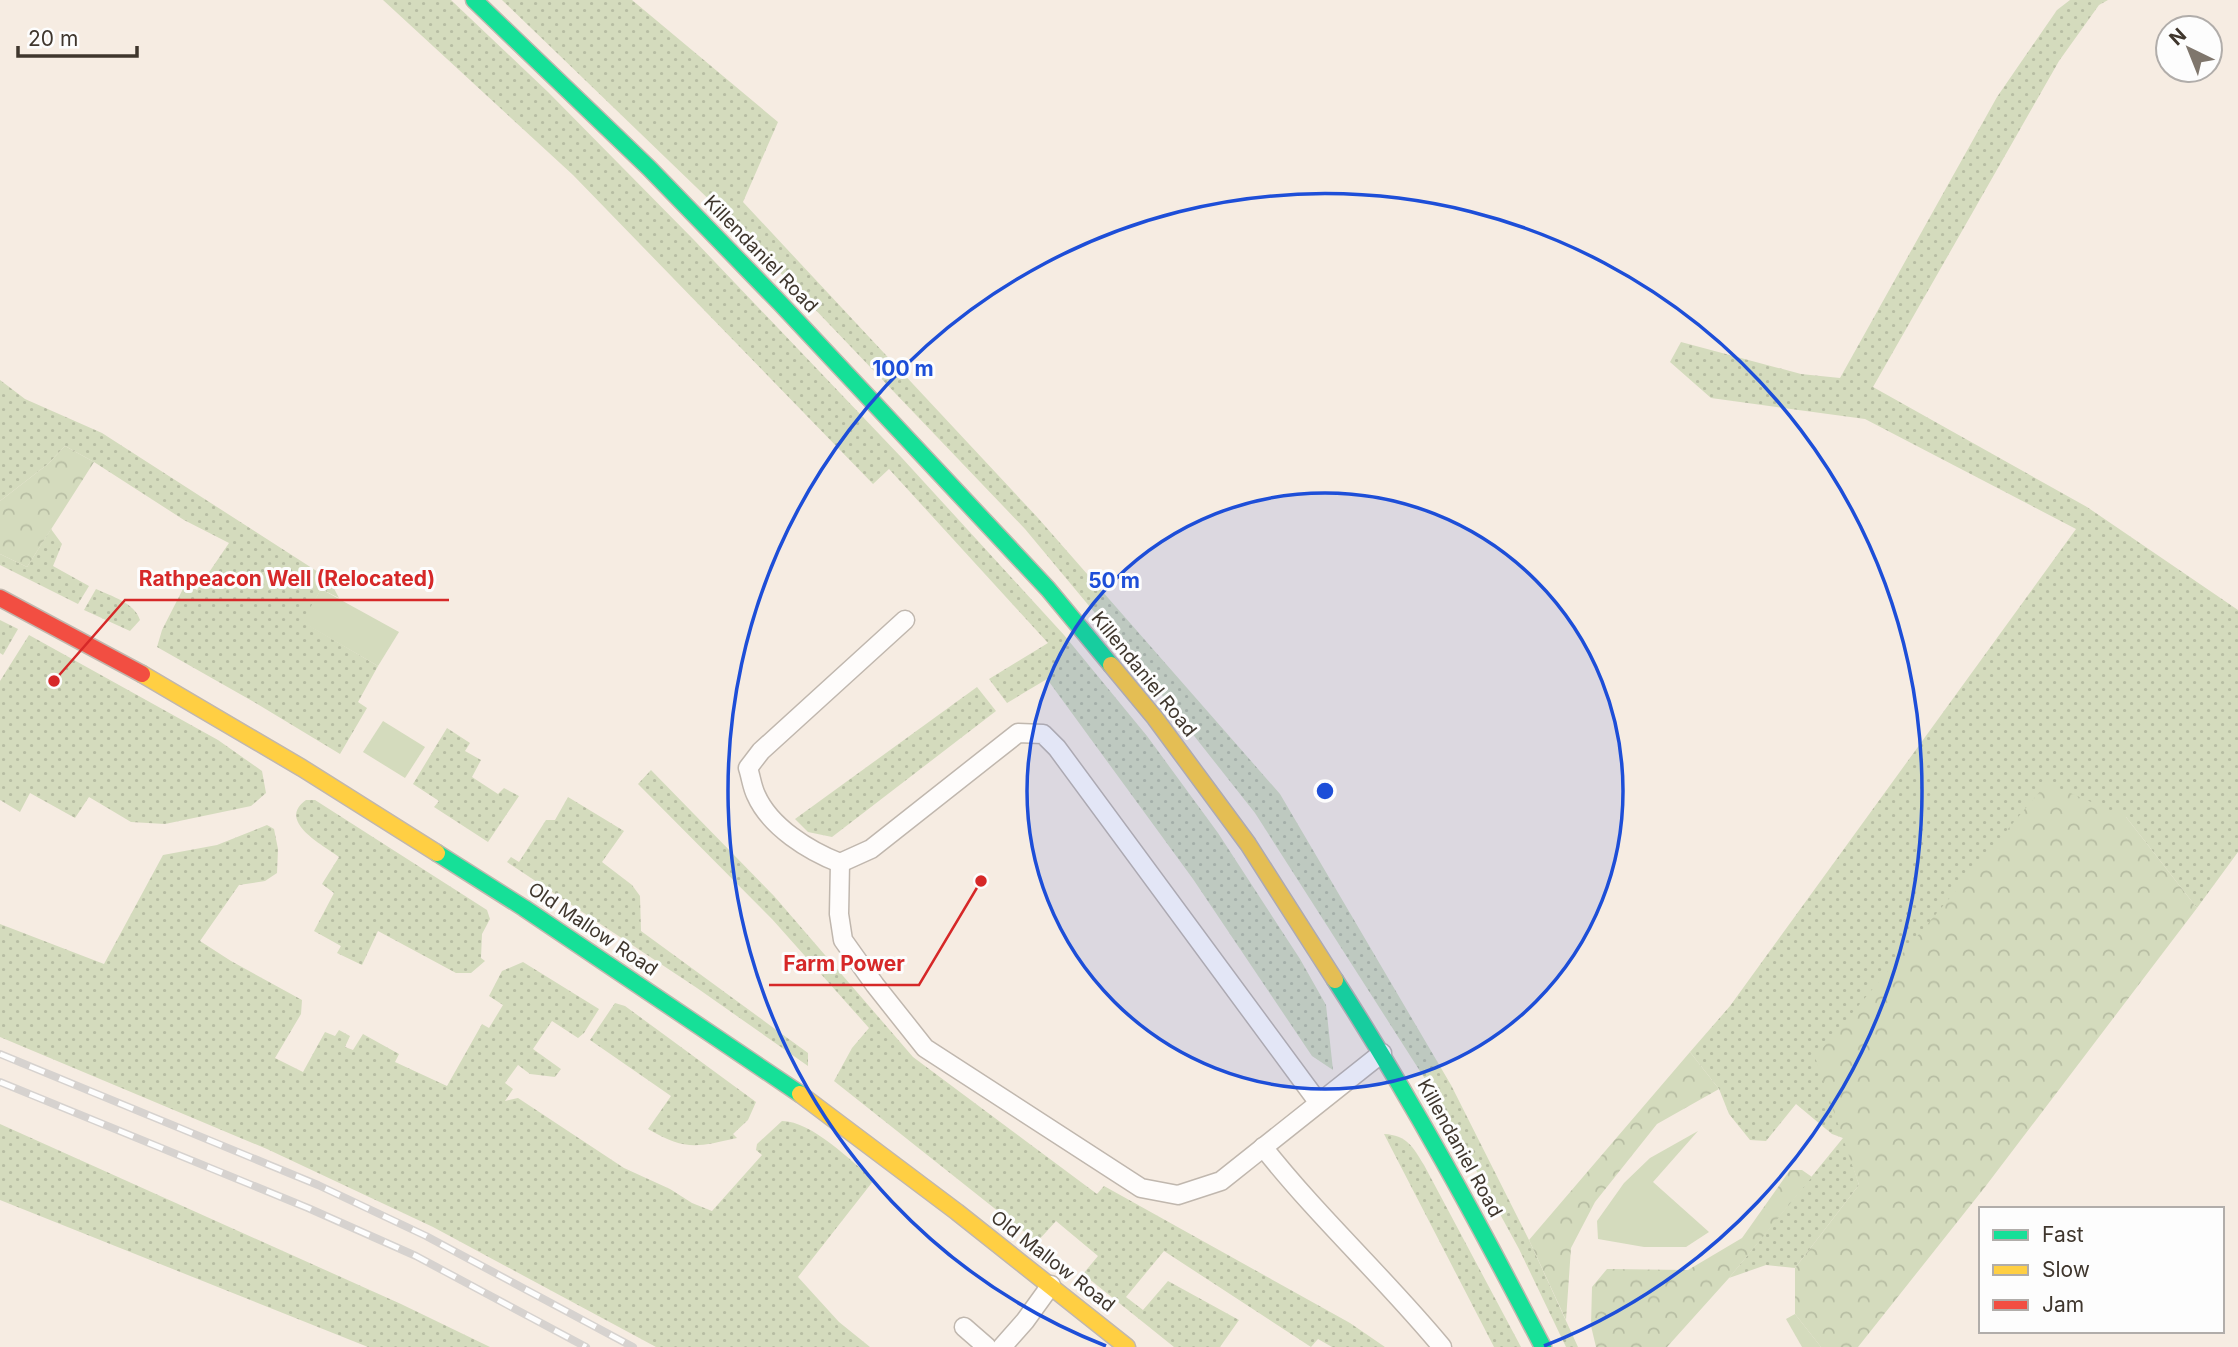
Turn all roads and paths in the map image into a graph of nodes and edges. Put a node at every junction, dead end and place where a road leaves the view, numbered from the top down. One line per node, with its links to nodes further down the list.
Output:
1 (474, 0): 5 (street, Killendaniel Road)
2 (0, 598): 8 (street, Old Mallow Road)
3 (905, 620): 4 (lane)
4 (840, 863): 6 (lane); 7 (lane)
5 (1382, 1053): 6 (lane); 14 (street, Killendaniel Road)
6 (1318, 1102): 7 (lane)
7 (1264, 1147): 13 (lane)
8 (1051, 1285): 11 (lane); 12 (street, Old Mallow Road)
9 (964, 1327): 10 (lane)
10 (987, 1347)
11 (1002, 1347)
12 (1127, 1347)
13 (1442, 1347)
14 (1543, 1347)

